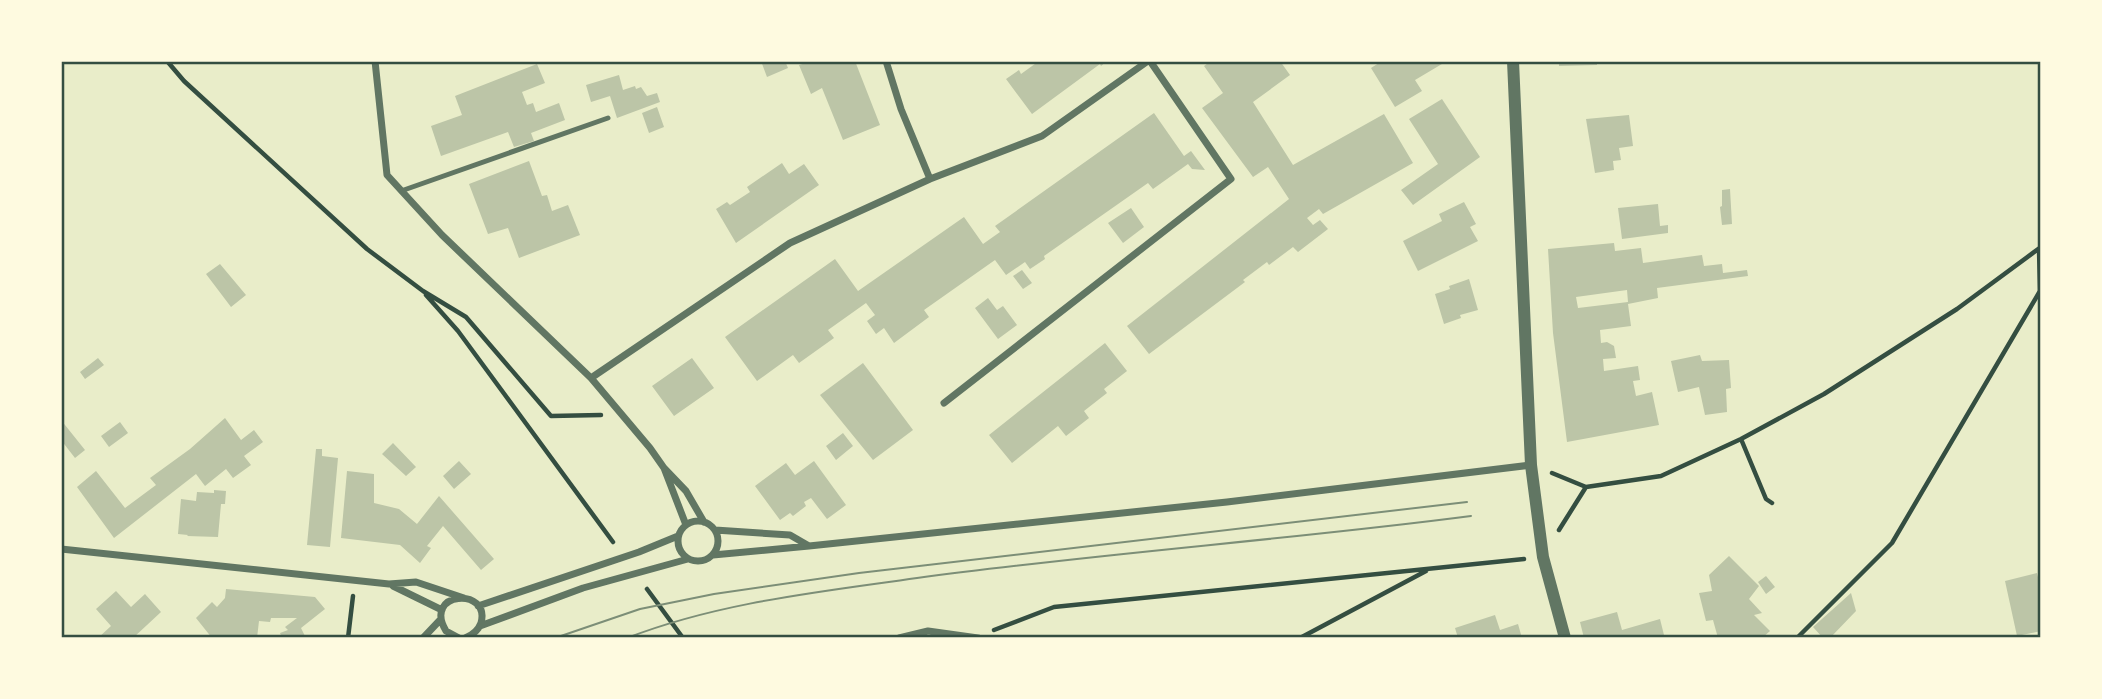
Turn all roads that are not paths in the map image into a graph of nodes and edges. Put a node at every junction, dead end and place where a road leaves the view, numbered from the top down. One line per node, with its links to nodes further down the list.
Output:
1 (375, 61): 7 (street)
2 (886, 61): 6 (street)
3 (1149, 61): 6 (street); 9 (street)
4 (1513, 61): 10 (street)
5 (608, 118): 7 (lane)
6 (930, 179): 8 (street)
7 (401, 191): 8 (street)
8 (591, 378): 11 (street)
9 (944, 402)
10 (1531, 465): 16 (street); 31 (street)
11 (664, 468): 12 (street); 13 (street)
12 (704, 522): 13 (street); 14 (street)
13 (686, 525): 15 (street)
14 (715, 530): 16 (street); 18 (street)
15 (678, 536): 19 (street); 22 (street)
16 (808, 546): 18 (street)
17 (61, 549): 20 (street)
18 (713, 555): 19 (street)
19 (688, 559): 25 (street)
20 (389, 584): 21 (street); 23 (street)
21 (464, 598): 22 (street); 23 (street)
22 (478, 606): 25 (street)
23 (442, 610): 24 (street)
24 (441, 619): 26 (street); 28 (street)
25 (480, 626): 29 (street)
26 (456, 637)
27 (977, 637): 30 (street)
28 (423, 638)
29 (466, 638)
30 (899, 638)
31 (1565, 638)

